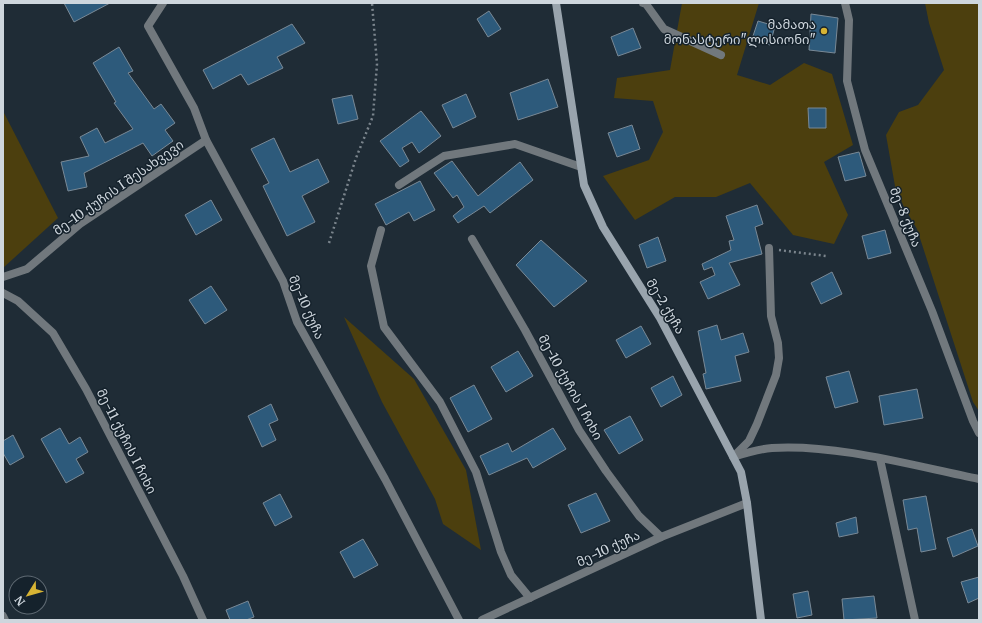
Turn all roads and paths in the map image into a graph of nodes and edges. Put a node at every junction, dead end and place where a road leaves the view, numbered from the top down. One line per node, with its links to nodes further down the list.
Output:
1 (162, 3): 7 (street, მე-10 ქუჩა)
2 (372, 3): 12 (path)
3 (556, 3): 8 (main road, მე-2 ქუჩა)
4 (643, 3): 6 (street)
5 (845, 3): 17 (street, მე-8 ქუჩა)
6 (721, 55)
7 (206, 140): 15 (street, მე-10 ქუჩის I შესახვევი); 27 (street, მე-10 ქუჩა)
8 (581, 167): 9 (street); 18 (main road, მე-2 ქუჩა)
9 (399, 185)
10 (381, 230): 23 (street)
11 (472, 239): 22 (street, მე-10 ქუჩის I ჩიხი)
12 (329, 243)
13 (769, 248): 14 (path); 18 (street)
14 (826, 256)
15 (3, 278)
16 (3, 293): 26 (street, მე-11 ქუჩის I ჩიხი)
17 (979, 433)
18 (733, 457): 19 (street); 21 (main road, მე-2 ქუჩა)
19 (880, 459): 20 (street); 30 (street)
20 (979, 479)
21 (747, 503): 22 (street, მე-10 ქუჩა); 29 (main road, მე-2 ქუჩა)
22 (661, 537): 23 (street, მე-10 ქუჩა)
23 (530, 598): 28 (street, მე-10 ქუჩა)
24 (3, 616): 25 (street)
25 (5, 620)
26 (203, 620)
27 (459, 620)
28 (482, 620)
29 (761, 620)
30 (915, 620)

